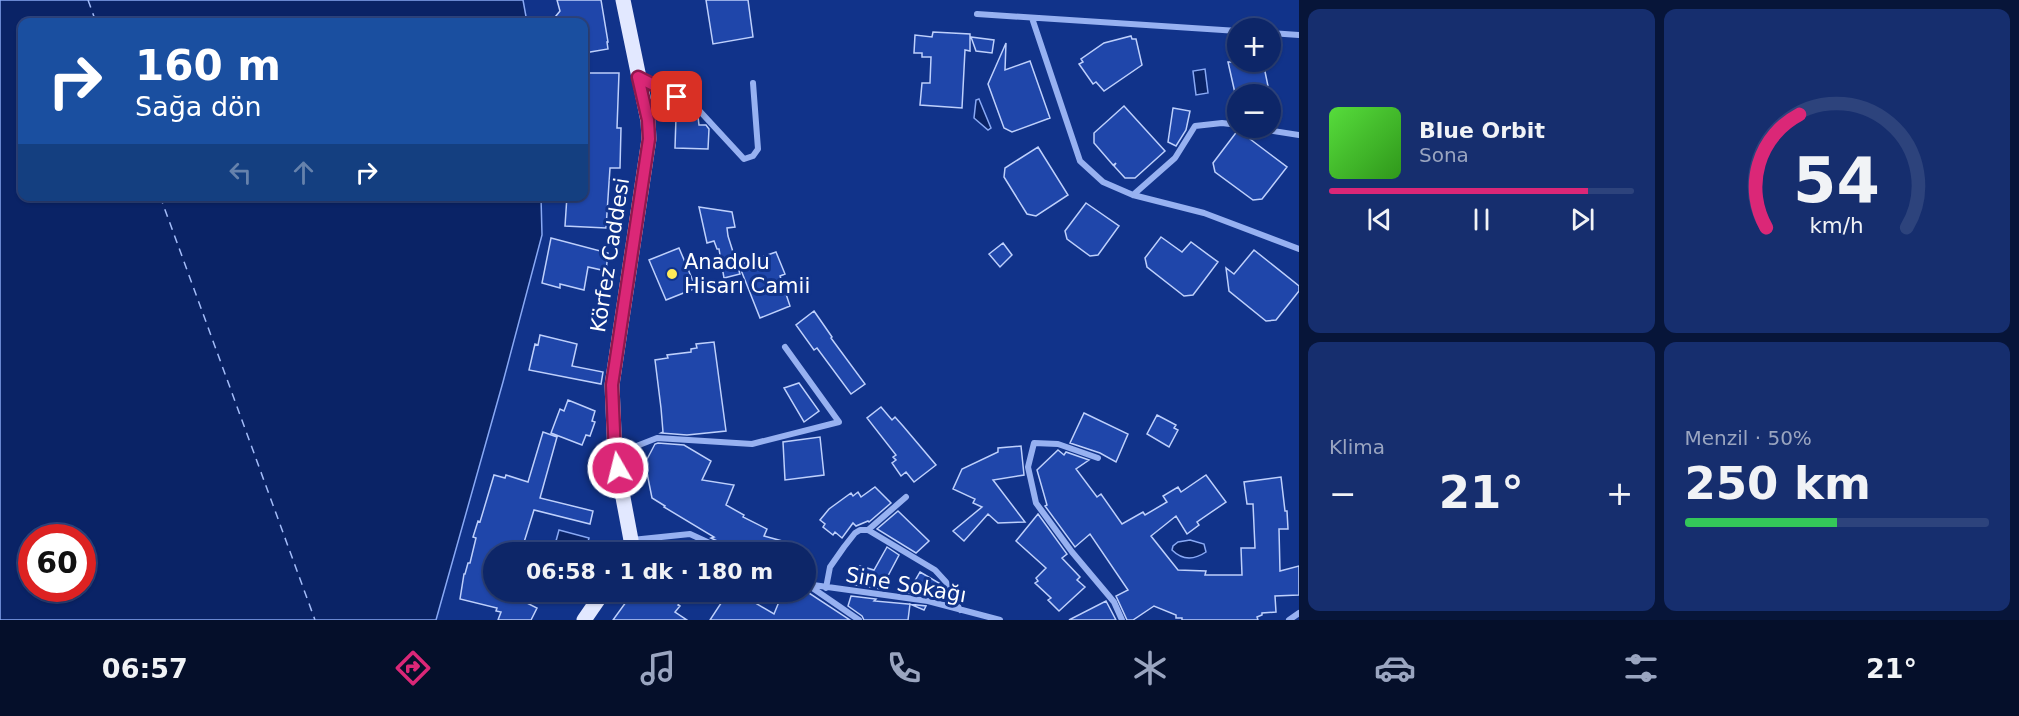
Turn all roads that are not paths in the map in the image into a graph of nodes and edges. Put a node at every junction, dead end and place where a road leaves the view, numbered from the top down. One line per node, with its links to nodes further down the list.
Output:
1 (623, 0): 7 (main road, Körfez Caddesi)
2 (977, 14): 3 (street)
3 (1032, 18): 4 (street); 12 (street)
4 (1227, 31)
5 (1281, 34): 6 (street)
6 (1299, 35)
7 (638, 77): 8 (street); 15 (main road, Körfez Caddesi)
8 (753, 83)
9 (1227, 124): 12 (street)
10 (1281, 132): 11 (street)
11 (1299, 135)
12 (1133, 195): 13 (street)
13 (1299, 249)
14 (785, 346): 15 (street)
15 (615, 455): 19 (main road, Körfez Caddesi)
16 (1098, 458): 31 (street)
17 (906, 497): 18 (street)
18 (868, 530): 23 (street); 26 (street)
19 (628, 542)
20 (649, 542): 21 (street)
21 (707, 542)
22 (816, 586): 23 (street, Sine Sokağı)
23 (826, 588): 26 (street, Sine Sokağı)
24 (816, 590): 29 (street)
25 (596, 602): 28 (main road)
26 (960, 610): 30 (street, Sine Sokağı)
27 (1299, 613): 32 (street)
28 (584, 620)
29 (859, 620)
30 (1000, 620)
31 (1122, 620)
32 (1289, 620)

